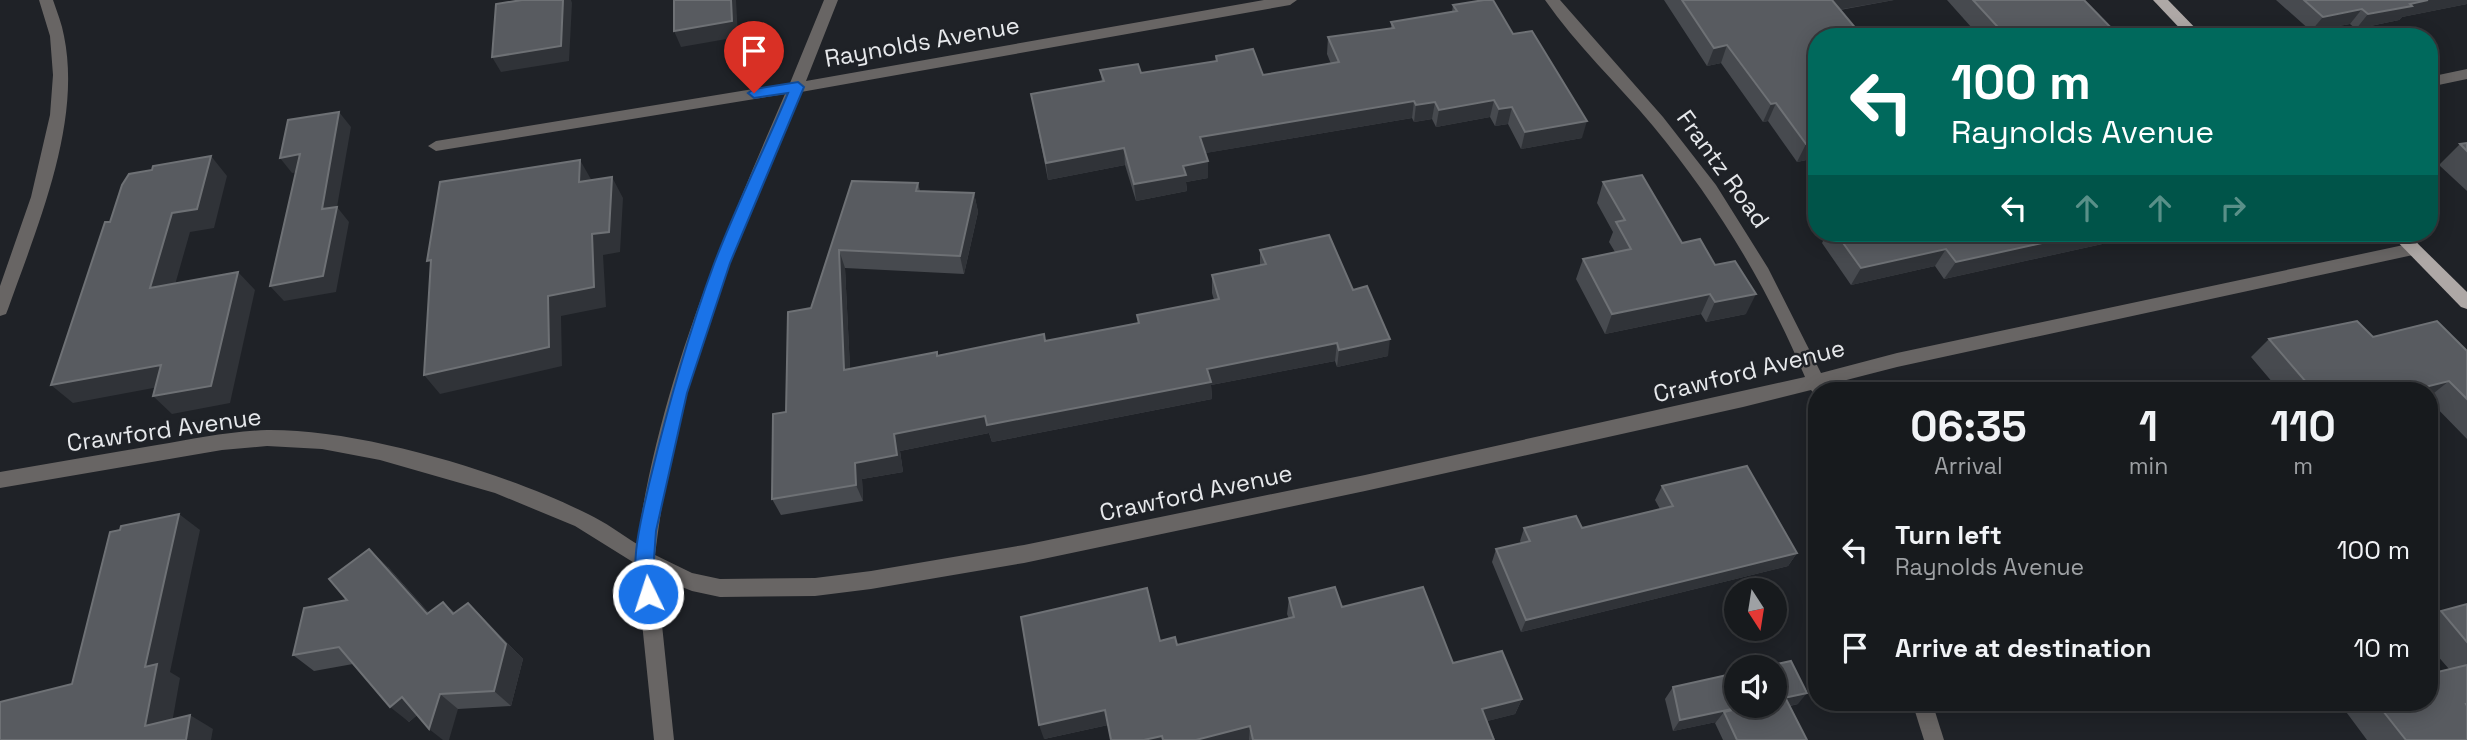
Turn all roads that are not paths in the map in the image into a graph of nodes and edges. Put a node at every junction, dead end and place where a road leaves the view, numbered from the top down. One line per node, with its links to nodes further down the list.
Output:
1 (46, 0): 14 (street)
2 (831, 0): 9 (street)
3 (1290, 0): 9 (street, Raynolds Avenue)
4 (1552, 0): 15 (street, Frantz Road)
5 (2160, 0): 6 (main road)
6 (2188, 28)
7 (2467, 74): 8 (street)
8 (2438, 80)
9 (798, 87): 10 (street, Raynolds Avenue); 19 (street)
10 (436, 146)
11 (2406, 242): 12 (main road)
12 (2413, 249): 13 (main road); 16 (street, Crawford Avenue)
13 (2467, 302)
14 (0, 309)
15 (1816, 382)
16 (1830, 382)
17 (1808, 388): 19 (street, Crawford Avenue)
18 (0, 480): 19 (street, Crawford Avenue)
19 (645, 559): 21 (street)
20 (1925, 711): 22 (street)
21 (664, 740)
22 (1934, 740)

